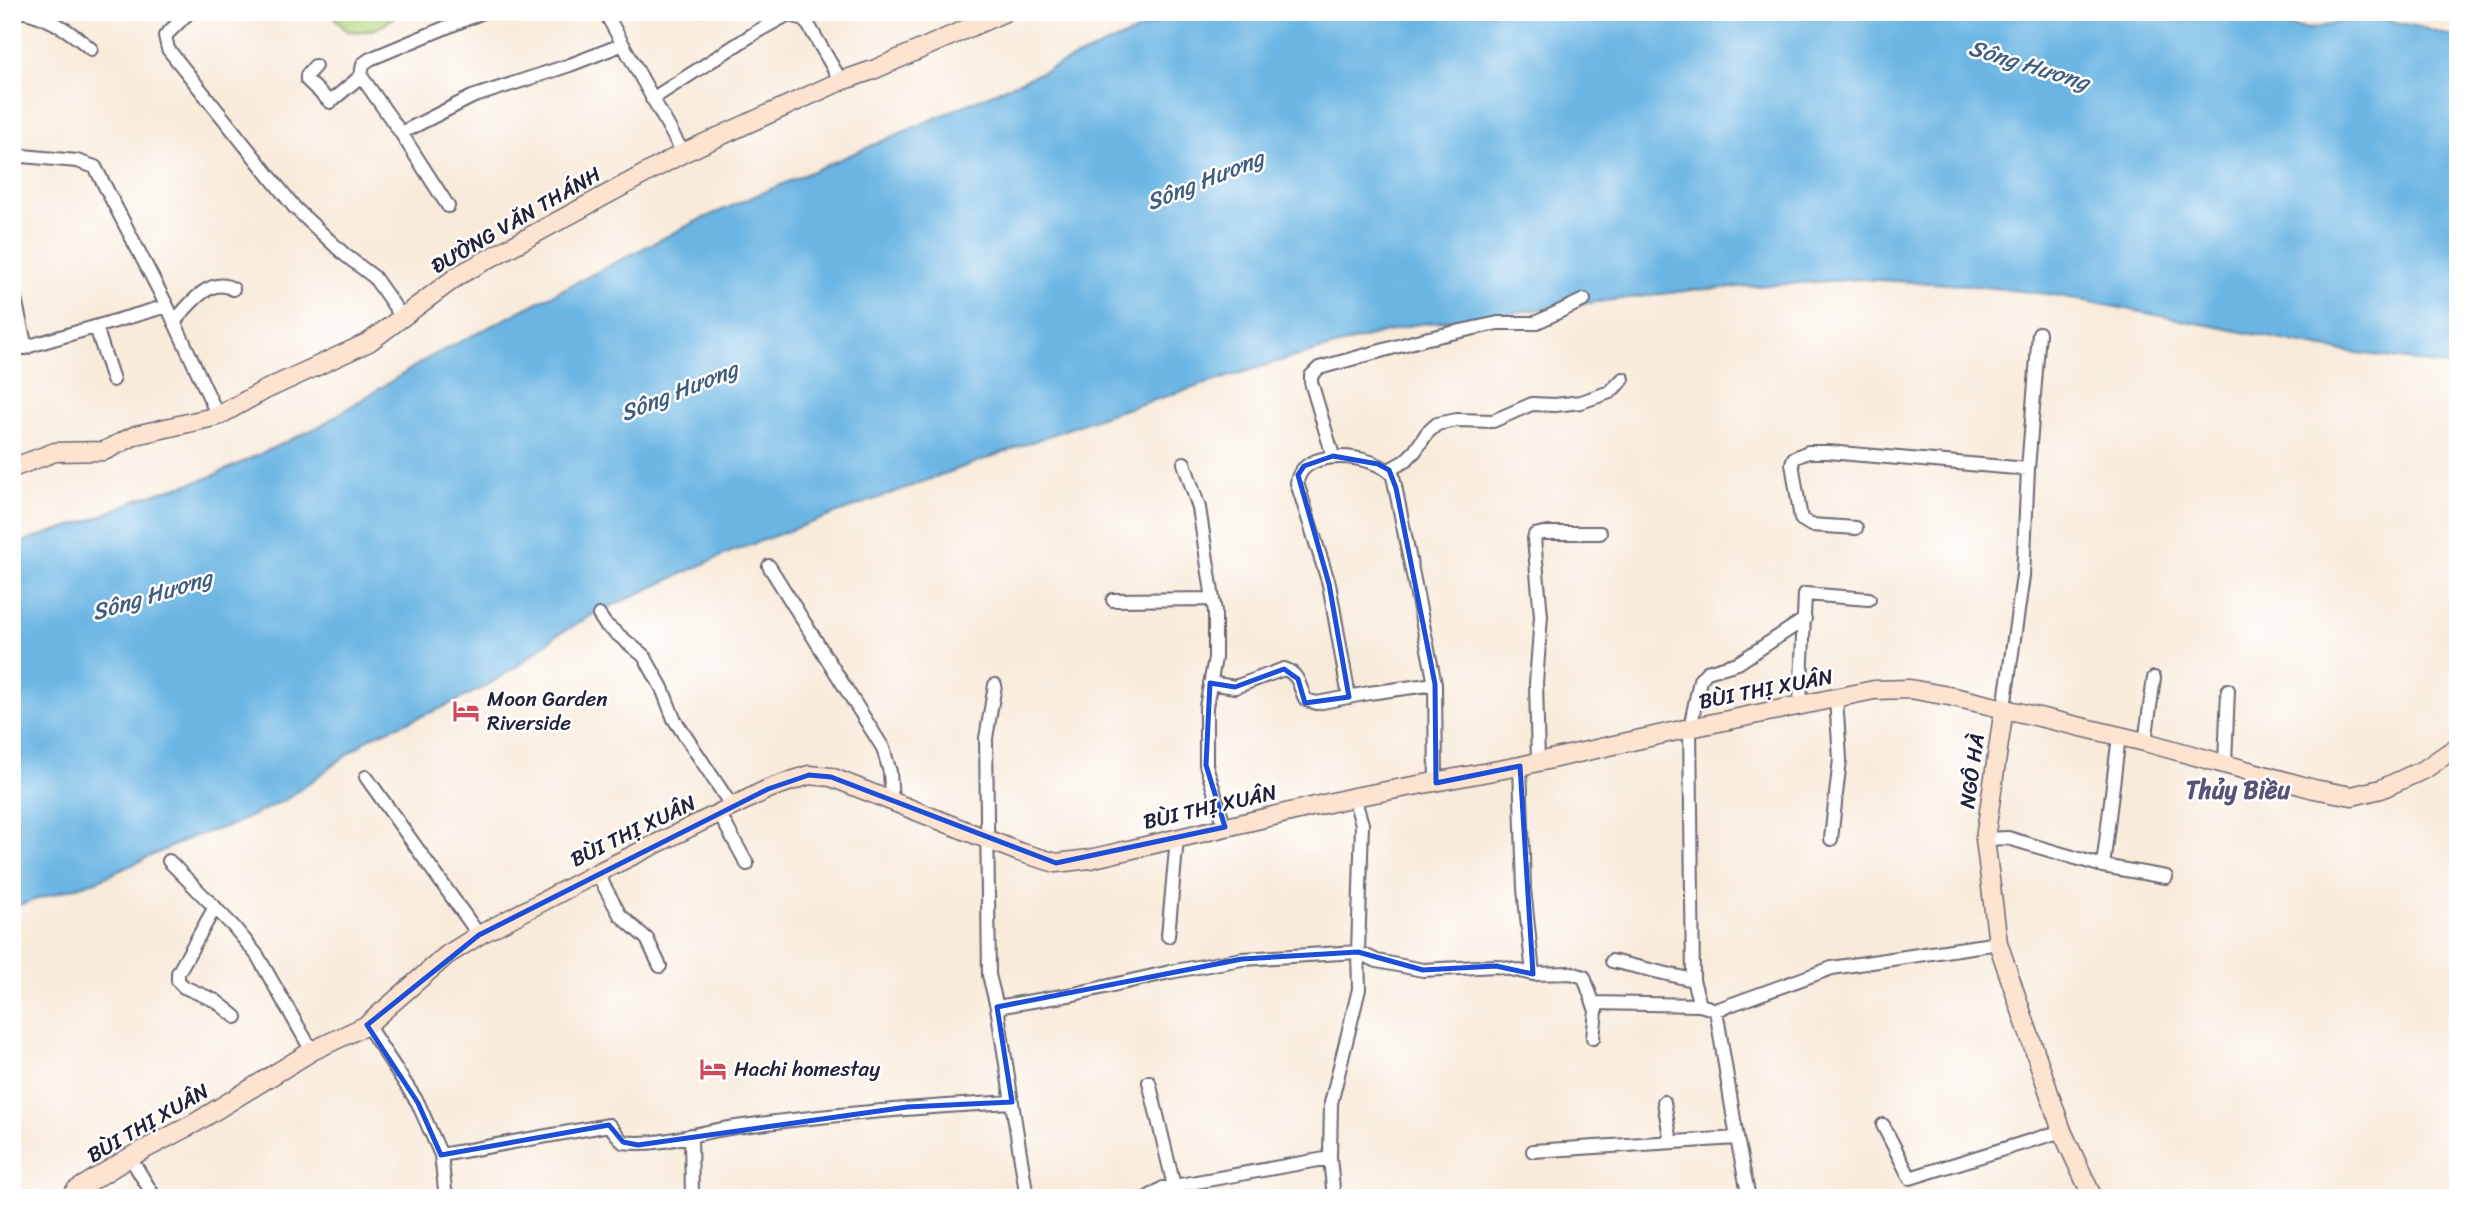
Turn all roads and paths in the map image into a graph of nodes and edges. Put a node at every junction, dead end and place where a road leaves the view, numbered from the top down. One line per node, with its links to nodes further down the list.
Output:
1 (16, 12): 7 (street)
2 (25, 12): 9 (street)
3 (189, 12): 22 (street)
4 (483, 12): 11 (street)
5 (605, 12): 8 (street)
6 (1005, 12): 12 (street, ĐƯỜNG VĂN THÁNH)
7 (12, 18)
8 (621, 44): 13 (street); 14 (street)
9 (91, 49)
10 (315, 66): 11 (street)
11 (361, 76): 14 (street)
12 (841, 81): 13 (street); 15 (street, ĐƯỜNG VĂN THÁNH)
13 (652, 99): 15 (street)
14 (401, 133): 17 (street)
15 (683, 153): 22 (street, ĐƯỜNG VĂN THÁNH)
16 (12, 155): 21 (street)
17 (448, 206)
18 (12, 285): 26 (street)
19 (233, 289): 23 (street)
20 (1584, 300): 31 (street)
21 (167, 306): 23 (street); 24 (street)
22 (402, 317): 30 (street, ĐƯỜNG VĂN THÁNH)
23 (174, 322): 30 (street)
24 (96, 327): 26 (street); 29 (street)
25 (2039, 333): 34 (street, NGÔ HÀ)
26 (26, 348): 27 (street)
27 (12, 351)
28 (1623, 379): 35 (street)
29 (113, 380)
30 (218, 416): 33 (street, ĐƯỜNG VĂN THÁNH)
31 (1333, 456): 35 (street); 49 (street)
32 (1184, 463): 39 (street)
33 (12, 468)
34 (2028, 468): 36 (street); 52 (street, NGÔ HÀ)
35 (1389, 470): 46 (street)
36 (1856, 528)
37 (1600, 533): 57 (street)
38 (769, 566): 63 (street)
39 (1213, 599): 41 (street); 45 (street)
40 (1868, 599): 43 (street)
41 (1113, 600)
42 (599, 615): 64 (street)
43 (1805, 619): 51 (street); 53 (street)
44 (2154, 678): 55 (street)
45 (1210, 683): 49 (street); 65 (street)
46 (1435, 684): 49 (street); 61 (street)
47 (995, 685): 69 (street)
48 (2228, 690): 58 (street)
49 (1349, 697)
50 (1836, 698): 51 (street, BÙI THỊ XUÂN); 52 (street, BÙI THỊ XUÂN); 67 (street)
51 (1800, 705): 53 (street, BÙI THỊ XUÂN)
52 (2004, 708): 54 (street, BÙI THỊ XUÂN); 68 (street, NGÔ HÀ)
53 (1690, 728): 57 (street, BÙI THỊ XUÂN); 83 (street)
54 (2119, 736): 55 (street, BÙI THỊ XUÂN); 72 (street)
55 (2145, 742): 58 (street, BÙI THỊ XUÂN)
56 (2458, 746): 58 (street, BÙI THỊ XUÂN)
57 (1538, 762): 59 (street, BÙI THỊ XUÂN)
58 (2225, 763)
59 (1520, 766): 61 (street, BÙI THỊ XUÂN); 82 (street)
60 (366, 777): 76 (street)
61 (1436, 783): 62 (street, BÙI THỊ XUÂN)
62 (1354, 797): 65 (street, BÙI THỊ XUÂN); 79 (street)
63 (892, 802): 64 (street, BÙI THỊ XUÂN); 69 (street, BÙI THỊ XUÂN)
64 (727, 811): 71 (street); 73 (street, BÙI THỊ XUÂN)
65 (1224, 827): 66 (street, BÙI THỊ XUÂN)
66 (1177, 838): 69 (street, BÙI THỊ XUÂN); 77 (street)
67 (1831, 839)
68 (1985, 839): 72 (street); 78 (street, NGÔ HÀ)
69 (988, 841): 86 (street)
70 (169, 861): 75 (street)
71 (747, 864)
72 (2103, 866): 74 (street)
73 (597, 873): 76 (street, BÙI THỊ XUÂN); 81 (street)
74 (2166, 877)
75 (215, 907): 88 (street); 91 (street)
76 (479, 935): 89 (street, BÙI THỊ XUÂN)
77 (1168, 936)
78 (1998, 943): 87 (street); 96 (street, NGÔ HÀ)
79 (1358, 952): 82 (street); 86 (street); 103 (street)
80 (1612, 961): 83 (street)
81 (660, 966)
82 (1533, 974): 84 (street)
83 (1693, 980): 85 (street)
84 (1594, 1003): 85 (street); 90 (street)
85 (1699, 1005): 87 (street)
86 (996, 1007): 93 (street)
87 (1716, 1010): 98 (street)
88 (236, 1017)
89 (367, 1025): 91 (street, BÙI THỊ XUÂN); 101 (street)
90 (1593, 1038)
91 (312, 1051): 102 (street, BÙI THỊ XUÂN)
92 (1149, 1082): 104 (street)
93 (1012, 1102): 97 (street); 109 (street)
94 (1664, 1102): 99 (street)
95 (1883, 1125): 96 (street)
96 (2062, 1131): 113 (street, NGÔ HÀ)
97 (691, 1135): 101 (street); 108 (street)
98 (1737, 1138): 99 (street); 112 (street)
99 (1671, 1142): 100 (street)
100 (1533, 1151)
101 (441, 1155): 107 (street)
102 (130, 1157): 105 (street, BÙI THỊ XUÂN); 106 (street)
103 (1330, 1158): 104 (street); 111 (street)
104 (1168, 1191): 110 (street)
105 (70, 1198)
106 (155, 1198)
107 (446, 1198)
108 (692, 1198)
109 (1027, 1198)
110 (1147, 1198)
111 (1334, 1198)
112 (1749, 1198)
113 (2093, 1198)

